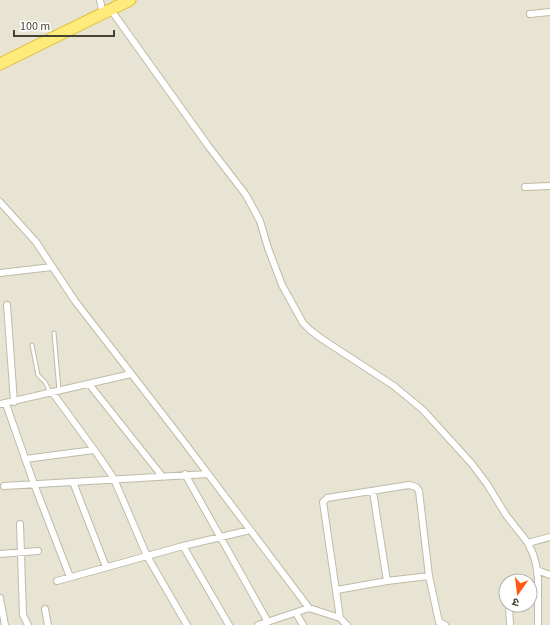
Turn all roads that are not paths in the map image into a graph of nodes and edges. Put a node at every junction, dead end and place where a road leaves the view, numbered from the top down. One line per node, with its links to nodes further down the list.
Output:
1 (100, 0): 3 (street)
2 (130, 0): 3 (highway)
3 (107, 12): 6 (highway); 35 (street)
4 (550, 12): 5 (street)
5 (530, 14)
6 (0, 64)
7 (550, 186): 8 (street)
8 (525, 187)
9 (0, 202): 10 (street)
10 (52, 267): 11 (street); 15 (street)
11 (0, 273)
12 (7, 305): 19 (street)
13 (54, 333): 17 (lane)
14 (32, 346): 18 (lane)
15 (131, 374): 16 (street); 24 (street)
16 (89, 384): 17 (street); 25 (street)
17 (59, 390): 18 (street)
18 (51, 392): 19 (street); 21 (street)
19 (14, 402): 20 (street)
20 (3, 404): 22 (street)
21 (94, 450): 22 (street); 26 (street)
22 (25, 459): 28 (street)
23 (185, 474): 24 (street); 25 (street); 33 (street)
24 (208, 474): 32 (street)
25 (162, 476): 26 (street)
26 (114, 479): 27 (street); 40 (street)
27 (73, 482): 28 (street); 41 (street)
28 (34, 484): 29 (street); 45 (street)
29 (4, 486)
30 (373, 492): 44 (street); 47 (street); 48 (street)
31 (20, 524): 38 (street)
32 (250, 530): 33 (street); 50 (street)
33 (220, 537): 36 (street); 55 (street)
34 (550, 537): 35 (street)
35 (528, 543): 42 (street)
36 (183, 546): 40 (street); 60 (street)
37 (38, 551): 38 (street)
38 (20, 552): 39 (street); 57 (street)
39 (0, 554)
40 (147, 556): 41 (street); 59 (street)
41 (106, 567): 45 (street)
42 (536, 570): 43 (street); 66 (street)
43 (550, 575)
44 (429, 576): 47 (street); 64 (street)
45 (70, 577): 46 (street)
46 (57, 581)
47 (388, 581): 48 (street)
48 (337, 590): 54 (street)
49 (0, 598): 56 (street)
50 (309, 608): 53 (street); 54 (street)
51 (45, 609): 58 (street)
52 (509, 613): 65 (street)
53 (296, 614): 55 (street); 62 (street)
54 (340, 618): 63 (street)
55 (269, 623): 61 (street)
56 (5, 625)
57 (28, 625)
58 (48, 625)
59 (187, 625)
60 (229, 625)
61 (258, 625)
62 (303, 625)
63 (347, 625)
64 (445, 625)
65 (510, 625)
66 (538, 625)

